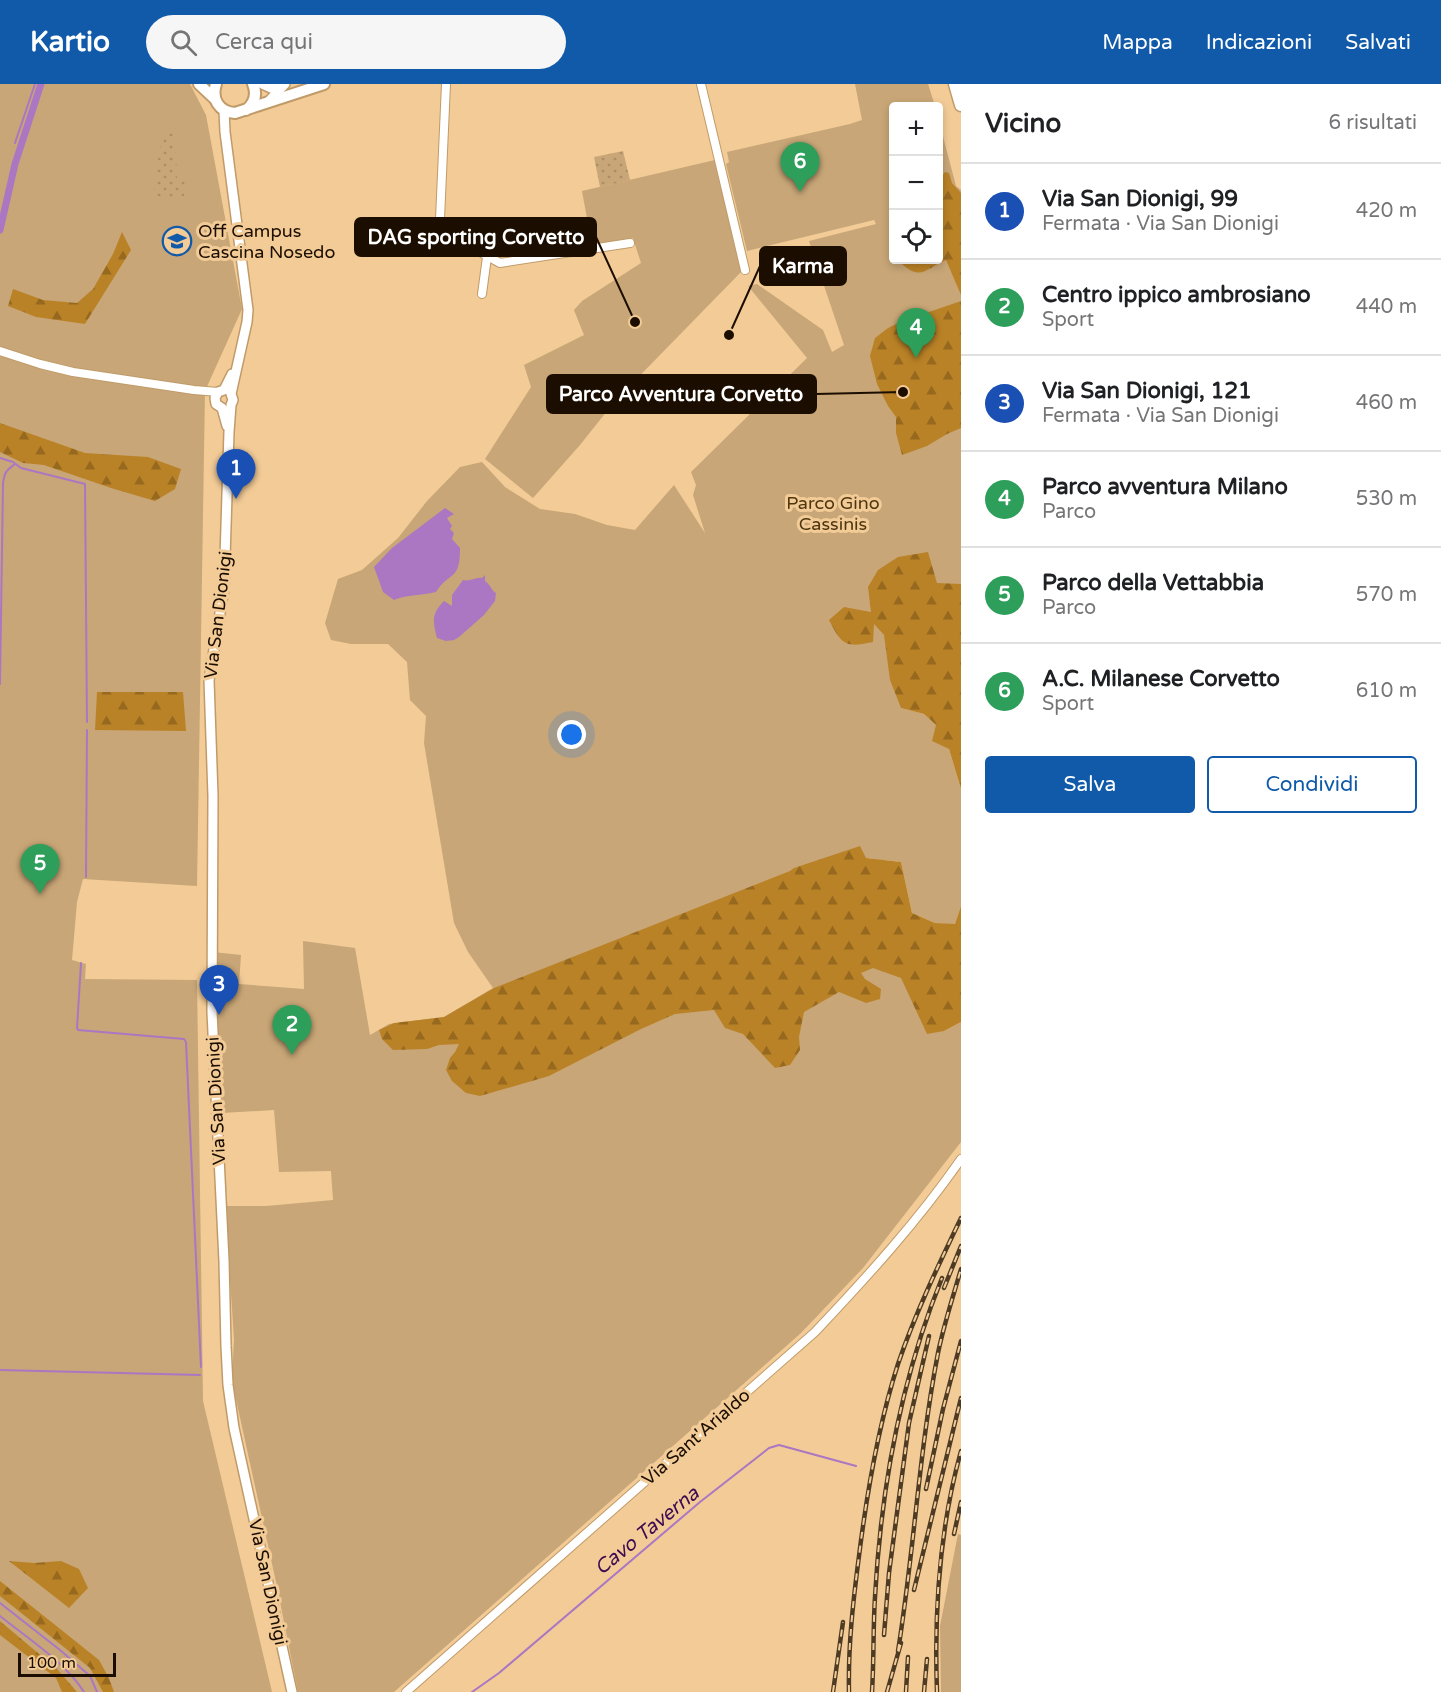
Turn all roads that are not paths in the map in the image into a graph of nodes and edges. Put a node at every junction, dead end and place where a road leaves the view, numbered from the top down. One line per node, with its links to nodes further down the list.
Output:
1 (253, 84): 11 (main road)
2 (262, 84): 7 (street)
3 (324, 84): 9 (main road)
4 (446, 84): 14 (street)
5 (701, 84): 15 (street)
6 (955, 84): 10 (highway)
7 (284, 85): 9 (street)
8 (210, 89): 12 (main road)
9 (266, 103): 11 (main road)
10 (961, 105)
11 (246, 110): 12 (main road)
12 (228, 112): 18 (street, Via San Dionigi)
13 (630, 243): 14 (street)
14 (488, 257): 16 (street)
15 (745, 270)
16 (482, 294)
17 (0, 351): 18 (street)
18 (222, 394): 19 (street, Via San Dionigi); 19 (street, Via San Dionigi)
19 (226, 407): 21 (street, Via San Dionigi)
20 (961, 1159): 22 (street, Via Sant'Arialdo)
21 (292, 1692)
22 (406, 1692)

